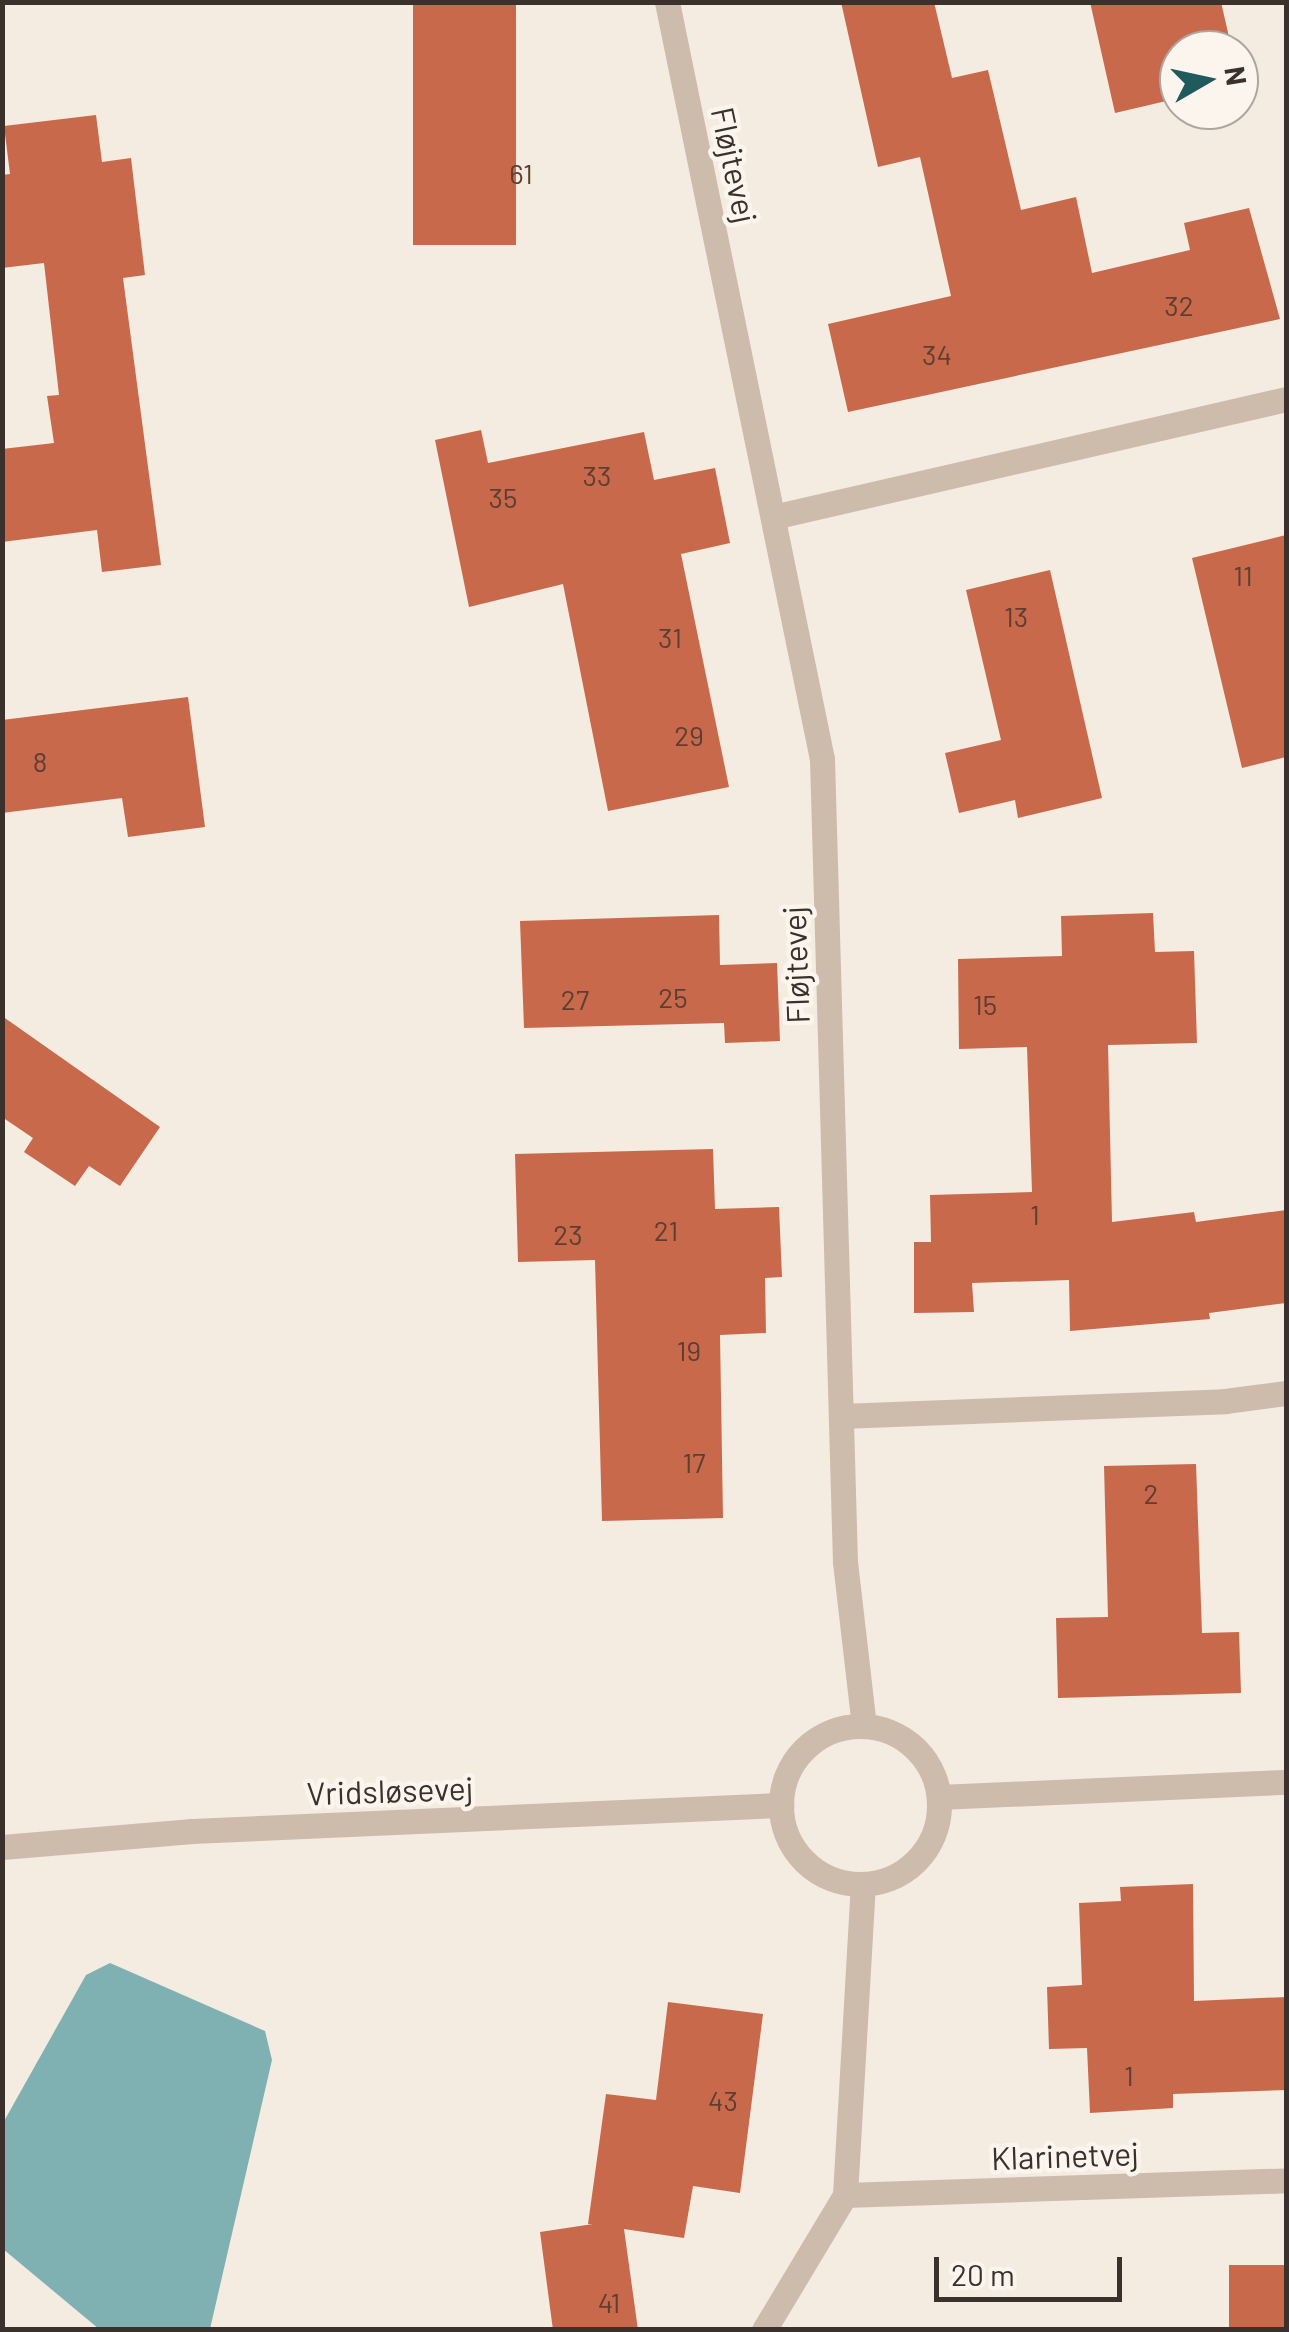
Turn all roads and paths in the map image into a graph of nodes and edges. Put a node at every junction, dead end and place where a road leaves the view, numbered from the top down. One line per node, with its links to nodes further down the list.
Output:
1 (667, 2): 3 (street, Fløjtevej)
2 (1286, 399): 3 (street)
3 (773, 517): 5 (street, Fløjtevej)
4 (1286, 1392): 5 (street)
5 (841, 1416): 6 (street, Fløjtevej)
6 (864, 1726): 8 (street); 9 (street)
7 (1286, 1782): 8 (street)
8 (939, 1796): 11 (street)
9 (782, 1805): 10 (street, Vridsløsevej); 11 (street)
10 (2, 1847)
11 (864, 1885): 13 (street)
12 (1286, 2180): 13 (street, Klarinetvej)
13 (845, 2195): 14 (street)
14 (764, 2330)

